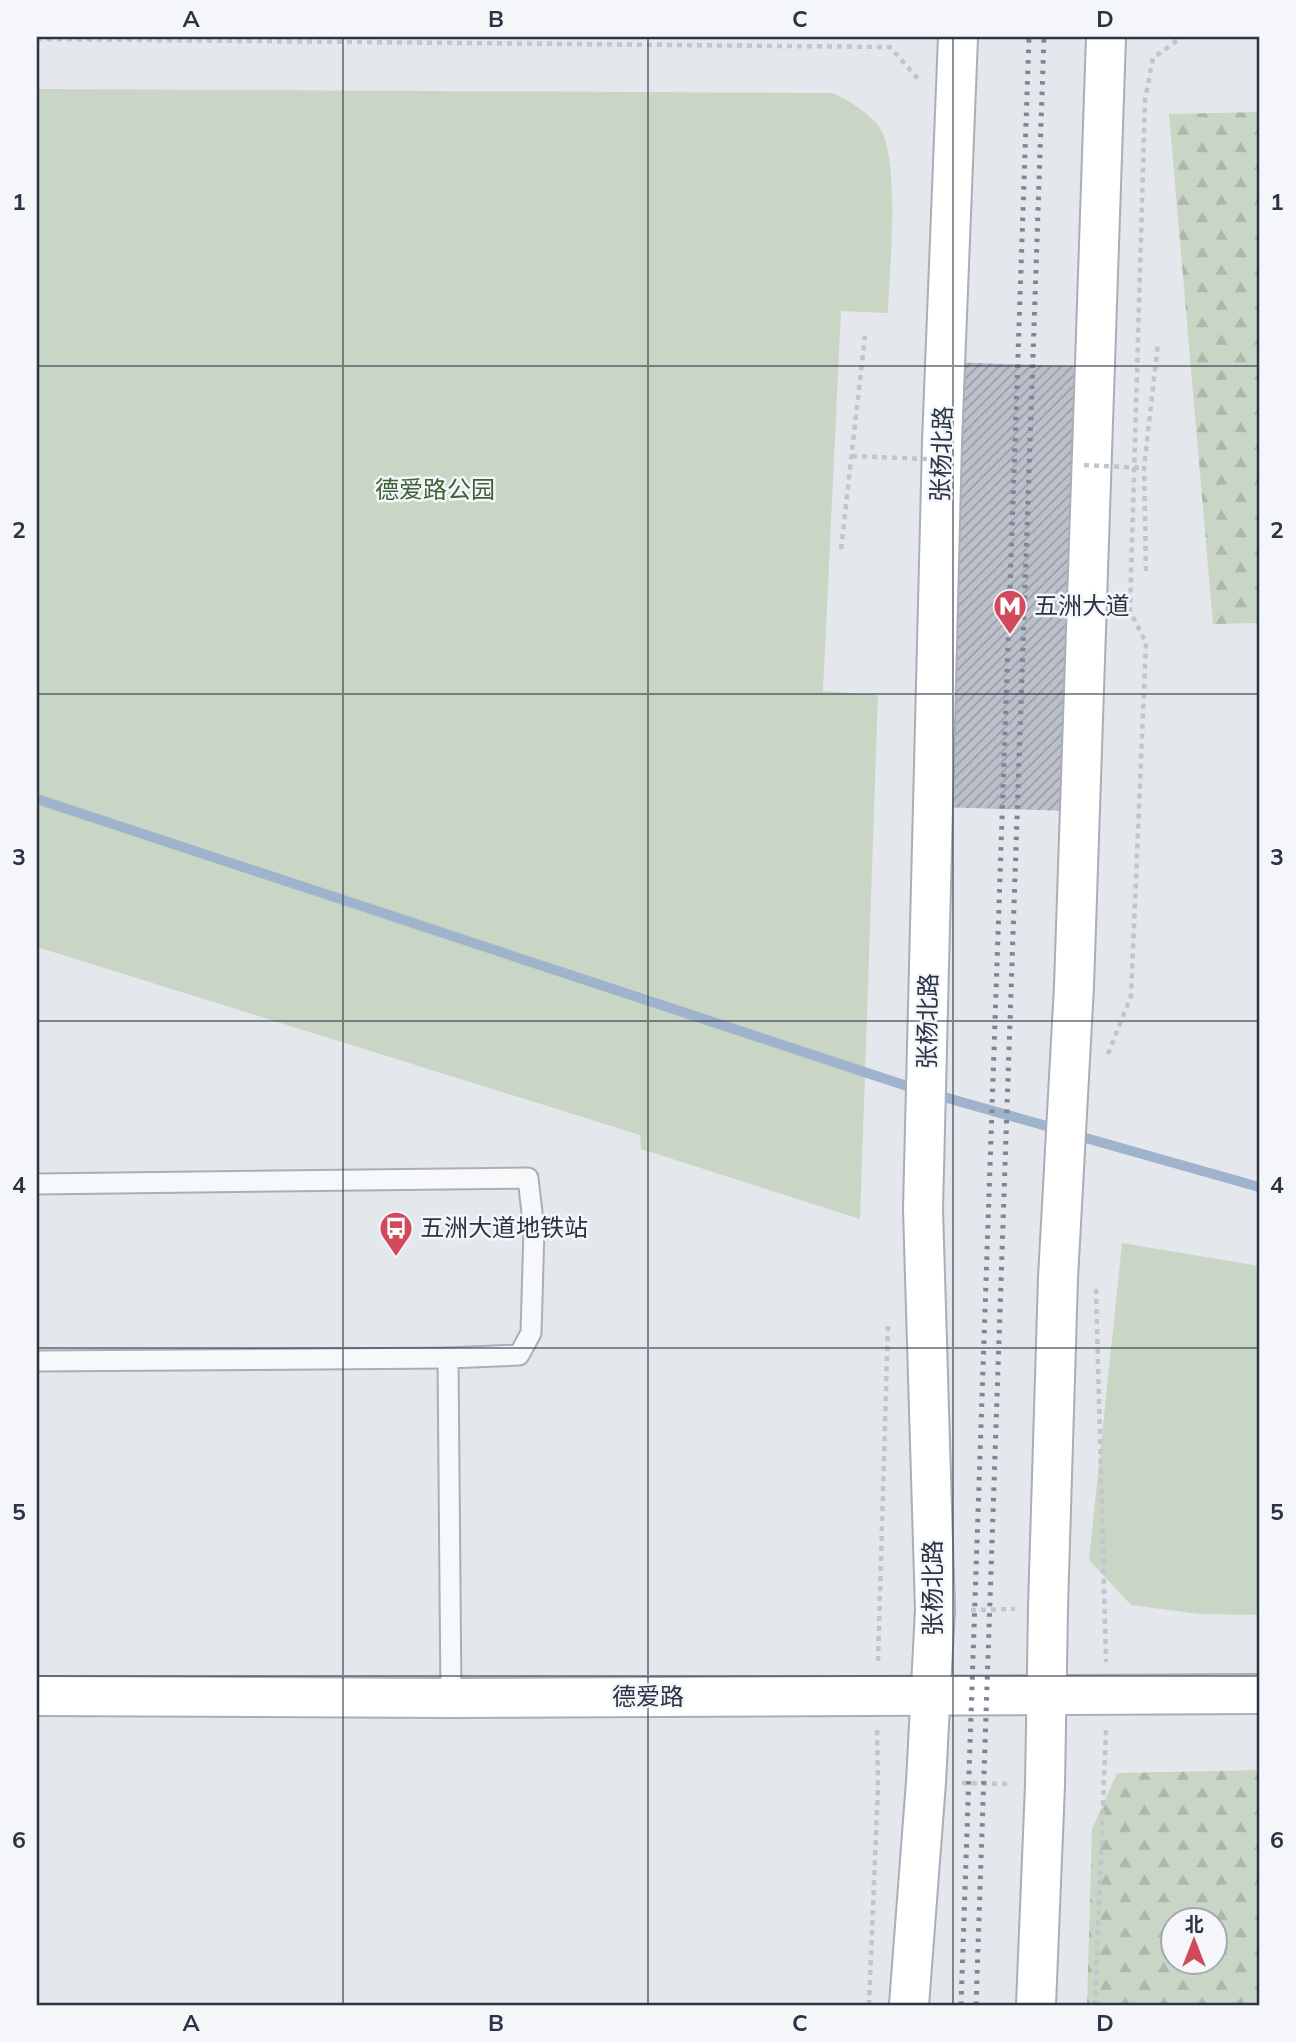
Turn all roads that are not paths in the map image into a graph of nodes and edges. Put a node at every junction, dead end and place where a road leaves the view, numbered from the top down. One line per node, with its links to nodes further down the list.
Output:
1 (958, 37): 6 (main road, 张杨北路)
2 (1106, 37): 7 (main road)
3 (37, 1184): 4 (lane)
4 (448, 1359): 5 (lane); 10 (lane)
5 (37, 1361)
6 (930, 1695): 7 (main road, 德爱路); 10 (main road, 德爱路); 11 (main road, 张杨北路)
7 (1047, 1695): 8 (main road, 德爱路); 12 (main road)
8 (1259, 1695)
9 (37, 1696): 10 (main road, 德爱路)
10 (451, 1698)
11 (909, 2005)
12 (1036, 2005)

